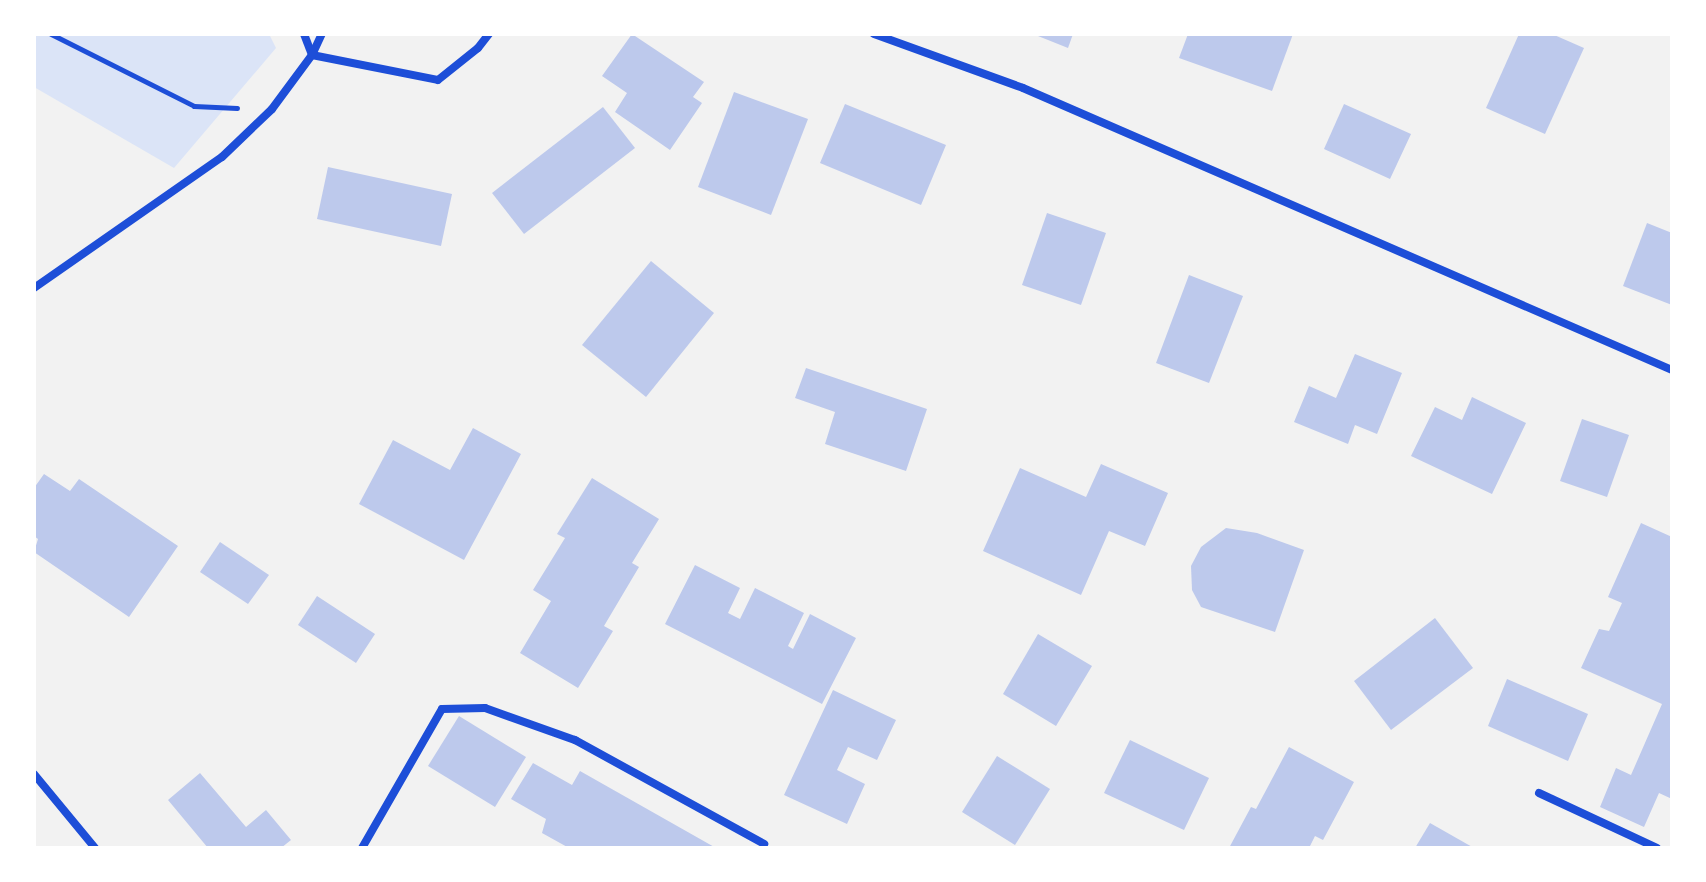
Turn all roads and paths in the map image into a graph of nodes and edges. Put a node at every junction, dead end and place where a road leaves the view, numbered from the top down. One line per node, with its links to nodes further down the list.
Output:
1 (51, 34): 7 (path)
2 (304, 34): 6 (street)
3 (322, 34): 6 (street)
4 (489, 34): 6 (street)
5 (874, 34): 9 (street)
6 (312, 55): 7 (street)
7 (272, 109): 8 (street)
8 (34, 288)
9 (1672, 370)
10 (34, 774): 13 (street)
11 (1539, 793): 15 (street)
12 (764, 844): 14 (street)
13 (95, 848)
14 (362, 848)
15 (1657, 848)

